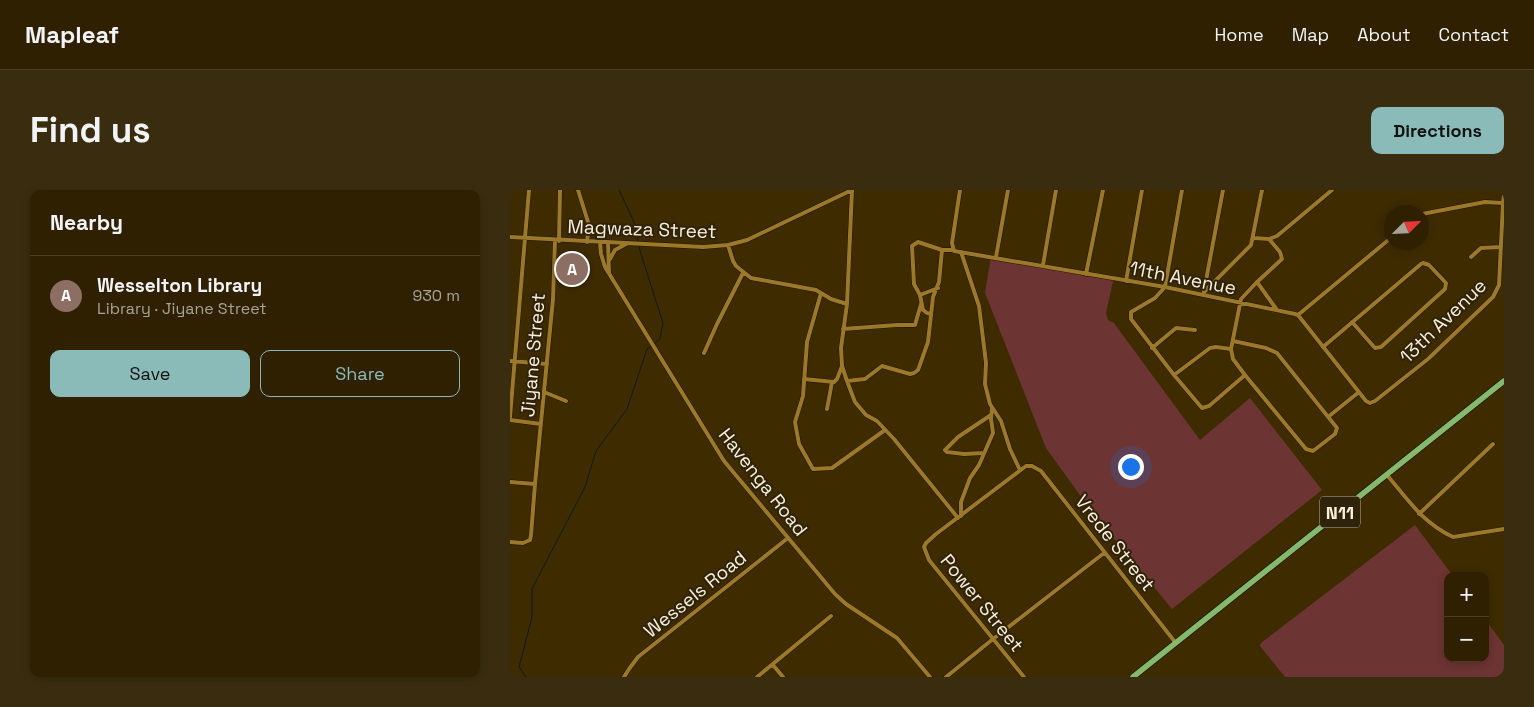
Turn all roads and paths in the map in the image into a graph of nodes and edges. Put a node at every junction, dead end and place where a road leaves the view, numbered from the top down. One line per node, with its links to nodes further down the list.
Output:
1 (529, 190): 18 (street)
2 (560, 190): 21 (street, Jiyane Street)
3 (578, 190): 22 (street)
4 (852, 190): 27 (street, Magwaza Street); 47 (street)
5 (960, 190): 29 (street)
6 (1008, 190): 32 (street)
7 (1056, 190): 35 (street)
8 (1103, 190): 38 (street)
9 (1142, 190): 39 (street)
10 (1182, 190): 41 (street)
11 (1223, 190): 44 (street)
12 (1262, 190): 19 (street)
13 (1332, 190): 20 (street)
14 (1504, 195): 15 (street, 13th Avenue)
15 (1503, 203): 16 (street); 28 (street, 13th Avenue)
16 (1429, 213)
17 (510, 237): 18 (street, Magwaza Street)
18 (526, 238): 21 (street, Magwaza Street); 60 (street)
19 (1254, 238): 20 (street); 44 (street)
20 (1269, 239): 40 (street)
21 (557, 240): 22 (street, Magwaza Street); 61 (street, Jiyane Street)
22 (587, 242): 23 (street, Magwaza Street)
23 (600, 242): 24 (street, Magwaza Street); 36 (street, Havenga Road)
24 (608, 243): 25 (street, Magwaza Street); 34 (street)
25 (626, 244): 27 (street, Magwaza Street); 34 (street)
26 (1384, 244): 51 (street)
27 (728, 246): 37 (street)
28 (1501, 247): 33 (street); 70 (street, 13th Avenue)
29 (952, 248): 30 (street, 11th Avenue); 31 (street, 11th Avenue)
30 (942, 250): 42 (street); 45 (street, 11th Avenue)
31 (961, 252): 32 (street, 11th Avenue); 72 (street)
32 (996, 257): 35 (street, 11th Avenue)
33 (1470, 257)
34 (609, 261): 36 (street)
35 (1043, 265): 38 (street, 11th Avenue)
36 (609, 273): 88 (street, Havenga Road)
37 (743, 273): 43 (street); 59 (street)
38 (1086, 274): 39 (street, 11th Avenue)
39 (1126, 281): 41 (street, 11th Avenue)
40 (1257, 282): 46 (street); 49 (street)
41 (1165, 287): 44 (street, 11th Avenue); 57 (street)
42 (938, 288): 45 (street); 50 (street)
43 (821, 293): 47 (street); 65 (street)
44 (1204, 294): 46 (street, 11th Avenue)
45 (920, 296): 48 (street)
46 (1240, 302): 49 (street, 11th Avenue); 55 (street)
47 (847, 304): 53 (street)
48 (921, 304): 50 (street); 53 (street)
49 (1277, 310): 51 (street, 11th Avenue)
50 (931, 314): 66 (street)
51 (1298, 315): 56 (street)
52 (1352, 322): 52 (street); 56 (street)
53 (843, 329): 62 (street)
54 (1195, 330): 57 (street)
55 (1233, 342): 58 (street); 75 (street)
56 (1323, 346): 70 (street)
57 (1152, 348): 63 (street)
58 (1231, 349): 63 (street); 64 (street)
59 (704, 353)
60 (512, 361): 61 (street); 76 (street)
61 (546, 364): 69 (street, Jiyane Street)
62 (842, 366): 66 (street); 68 (street)
63 (1174, 375): 64 (street)
64 (1245, 375): 75 (street)
65 (804, 379): 68 (street); 78 (street)
66 (847, 381): 78 (street)
67 (1504, 381): 82 (highway, N11)
68 (832, 382): 73 (street)
69 (544, 392): 71 (street); 77 (street, Jiyane Street)
70 (1359, 392): 75 (street)
71 (566, 401)
72 (992, 408): 74 (street); 81 (street)
73 (827, 409)
74 (991, 415): 80 (street); 80 (street)
75 (1328, 417)
76 (510, 418): 77 (street)
77 (540, 424): 84 (street, Jiyane Street)
78 (885, 430): 86 (street)
79 (1493, 444): 85 (street)
80 (984, 453): 86 (street)
81 (1020, 470): 86 (street); 90 (street, Vrede Street)
82 (1387, 475): 85 (street); 93 (highway, N11)
83 (510, 482): 84 (street)
84 (534, 484): 89 (street, Jiyane Street)
85 (1419, 514): 87 (street)
86 (960, 517): 92 (street, Power Street)
87 (1504, 529)
88 (788, 538): 95 (street, Wessels Road); 98 (street, Havenga Road)
89 (510, 542)
90 (1104, 552): 92 (street); 93 (street, Vrede Street)
91 (831, 616): 94 (street)
92 (993, 638): 99 (street); 100 (street, Power Street)
93 (1175, 642): 101 (highway, N11)
94 (773, 665): 96 (street); 97 (street)
95 (624, 677)
96 (757, 677)
97 (783, 677)
98 (930, 677)
99 (946, 677)
100 (1024, 677)
101 (1133, 677)

